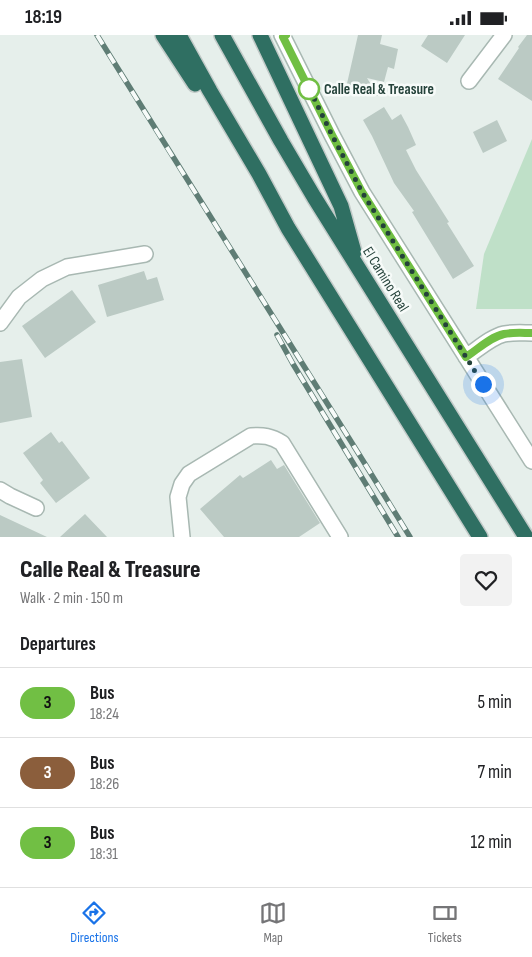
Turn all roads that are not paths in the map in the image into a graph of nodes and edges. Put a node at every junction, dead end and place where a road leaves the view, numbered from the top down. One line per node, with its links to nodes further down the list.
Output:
1 (163, 35): 8 (highway)
2 (179, 35): 8 (highway)
3 (222, 35): 10 (highway, El Camino Real)
4 (260, 35): 10 (highway)
5 (284, 35): 13 (street)
6 (504, 35): 7 (street)
7 (469, 81)
8 (288, 228): 19 (highway)
9 (145, 254): 11 (street)
10 (359, 268): 20 (highway, El Camino Real)
11 (0, 323)
12 (532, 333): 13 (street)
13 (466, 357): 14 (street)
14 (532, 461)
15 (0, 490): 16 (street)
16 (36, 508)
17 (182, 537): 18 (street)
18 (340, 537)
19 (480, 537)
20 (526, 537)

